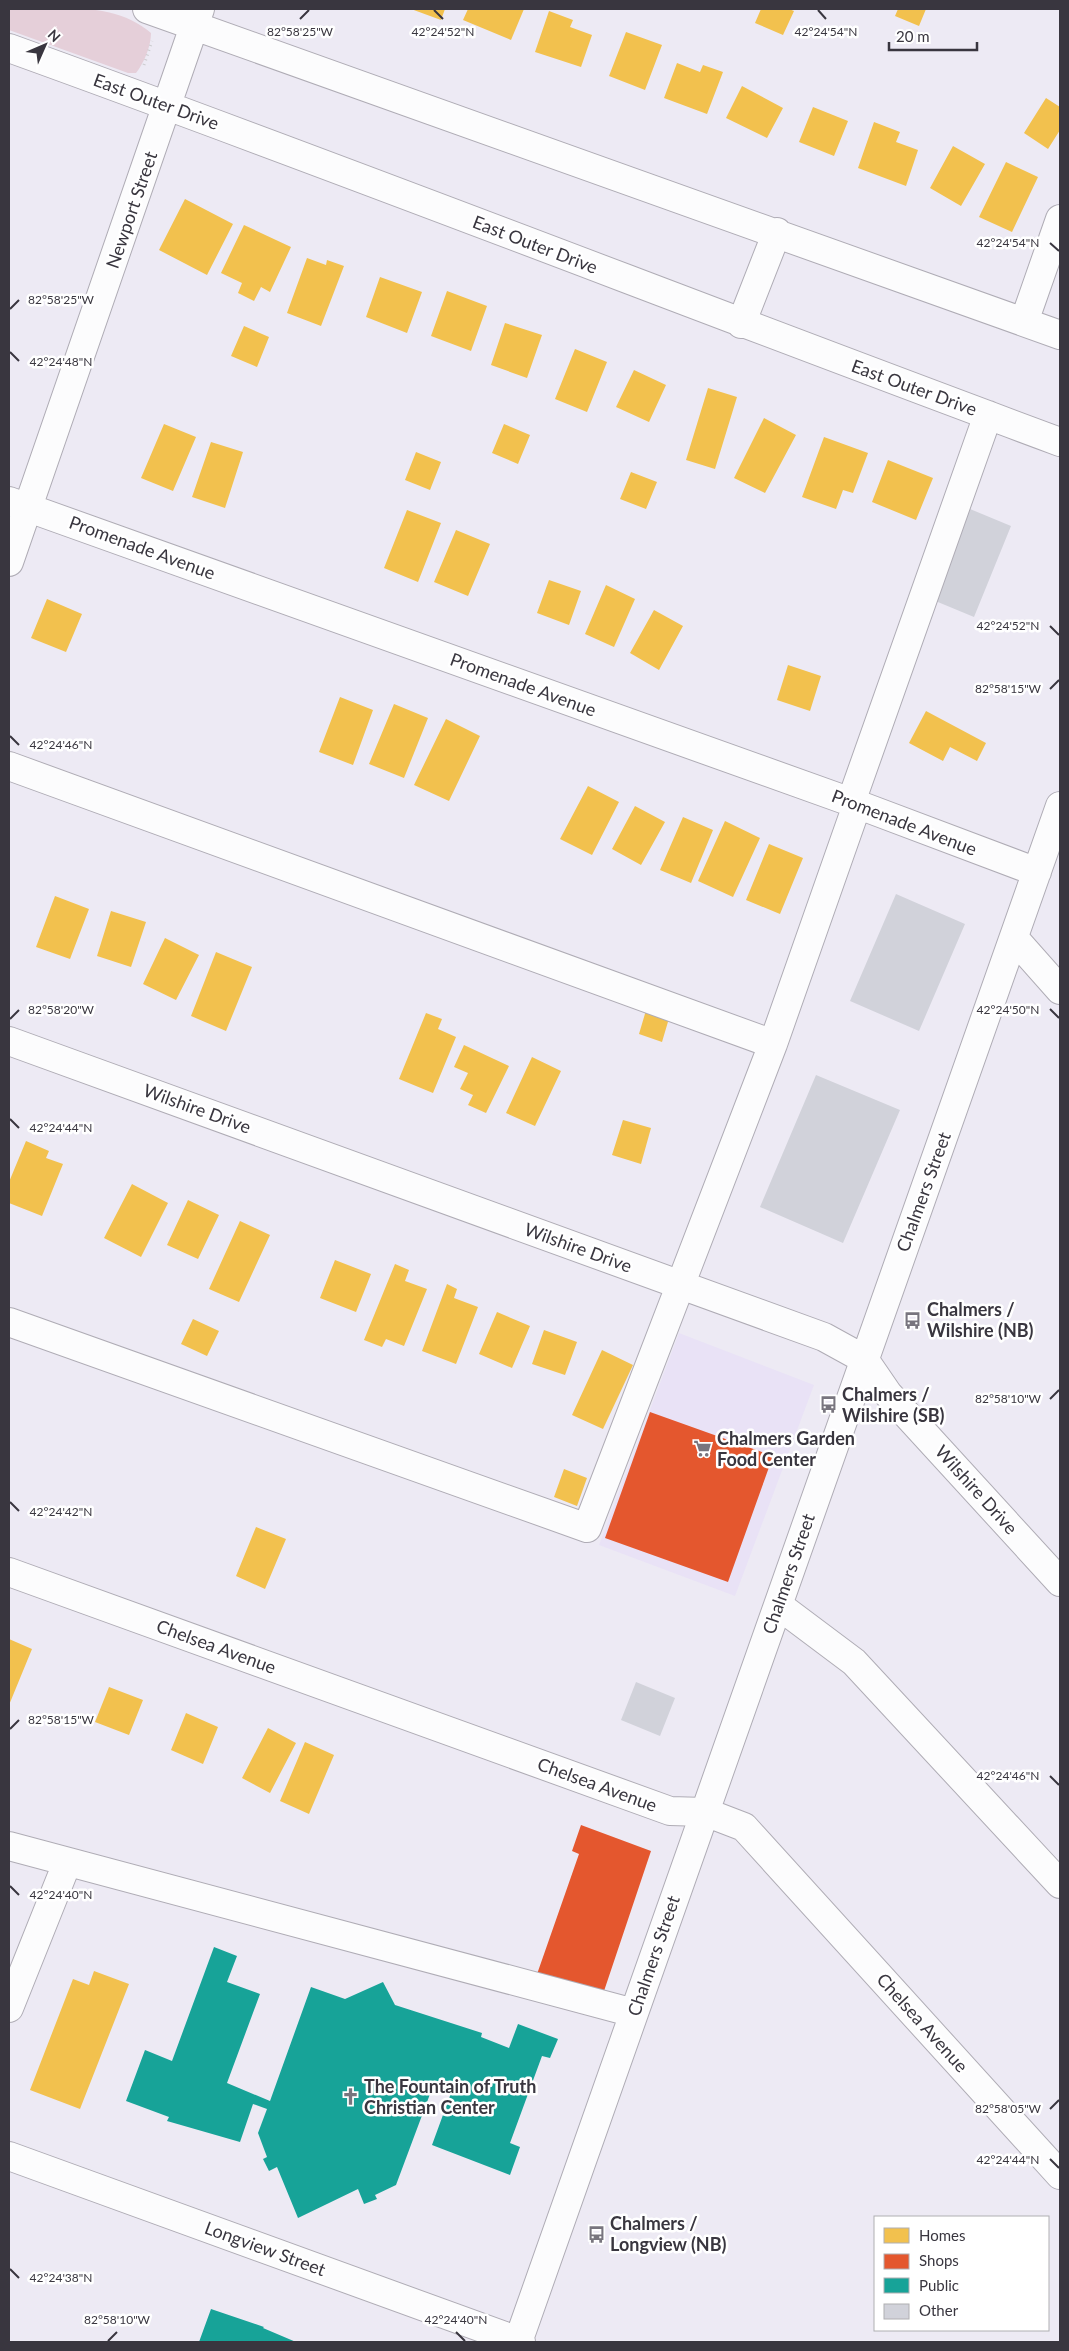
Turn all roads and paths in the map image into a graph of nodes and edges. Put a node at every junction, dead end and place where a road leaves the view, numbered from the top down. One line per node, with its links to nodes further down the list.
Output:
1 (147, 9): 2 (street)
2 (198, 17): 6 (street, Newport Street); 8 (street)
3 (153, 41): 5 (path)
4 (9, 48): 6 (street, East Outer Drive)
5 (144, 65)
6 (168, 106): 10 (street, East Outer Drive); 14 (street, Newport Street)
7 (1060, 219): 9 (street)
8 (777, 232): 9 (street); 10 (street)
9 (1024, 322): 11 (street)
10 (741, 324): 12 (street, East Outer Drive)
11 (1060, 335)
12 (988, 415): 13 (street, East Outer Drive); 17 (street)
13 (1060, 442)
14 (18, 504): 15 (street, Newport Street); 17 (street, Promenade Avenue)
15 (9, 562)
16 (9, 766): 23 (street)
17 (854, 803): 19 (street, Promenade Avenue); 23 (street)
18 (1060, 806): 19 (street, Chalmers Street)
19 (1037, 872): 20 (street, Chalmers Street)
20 (1014, 938): 21 (street); 26 (street, Chalmers Street)
21 (1060, 990)
22 (9, 1041): 24 (street, Wilshire Drive)
23 (773, 1044): 24 (street)
24 (680, 1285): 25 (street); 26 (street, Wilshire Drive)
25 (9, 1322)
26 (864, 1359): 28 (street, Wilshire Drive); 29 (street, Chalmers Street)
27 (9, 1572): 30 (street, Chelsea Avenue)
28 (1060, 1582)
29 (778, 1606): 30 (street, Chalmers Street); 33 (street)
30 (705, 1812): 35 (street, Chalmers Street); 37 (street, Chelsea Avenue)
31 (9, 1846): 32 (street)
32 (67, 1863): 34 (street); 35 (street)
33 (1060, 1884)
34 (9, 2008)
35 (634, 2013): 38 (street, Chalmers Street)
36 (9, 2156): 38 (street, Longview Street)
37 (1060, 2175)
38 (519, 2342)

